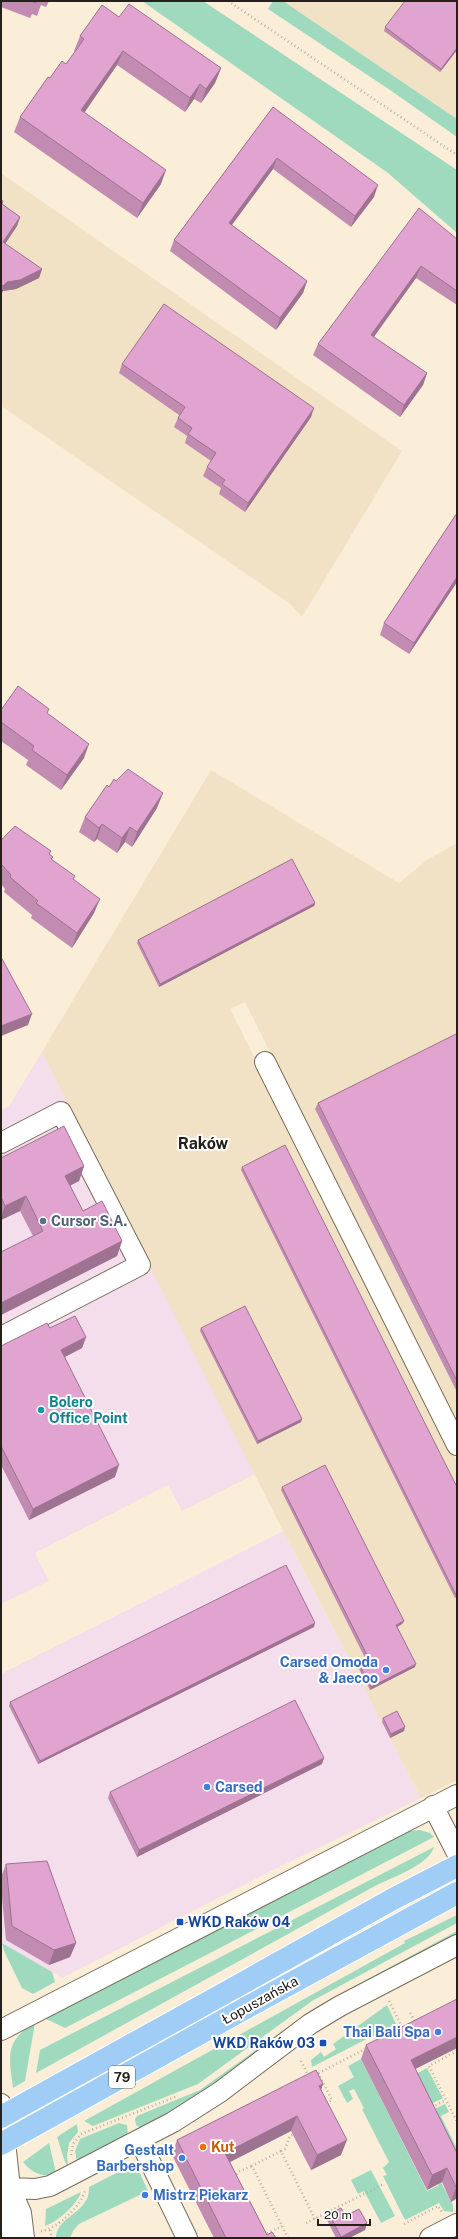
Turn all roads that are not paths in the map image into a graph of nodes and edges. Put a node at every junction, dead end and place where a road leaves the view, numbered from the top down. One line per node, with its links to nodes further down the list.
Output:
1 (265, 1062): 4 (street)
2 (1, 1143): 3 (street)
3 (1, 1337)
4 (457, 1445)
5 (457, 1795): 6 (street)
6 (433, 1806): 7 (street); 11 (street)
7 (457, 1853)
8 (457, 1866): 13 (main road, Łopuszańska / 79, bridge)
9 (457, 1893): 13 (main road, Łopuszańska / 79, bridge)
10 (457, 1945): 14 (street)
11 (1, 2030)
12 (1, 2104): 13 (street)
13 (2, 2130): 15 (street)
14 (140, 2141): 15 (street); 19 (street)
15 (10, 2188): 17 (street); 18 (street)
16 (457, 2224): 20 (street)
17 (29, 2235)
18 (8, 2238)
19 (187, 2238)
20 (430, 2238)

